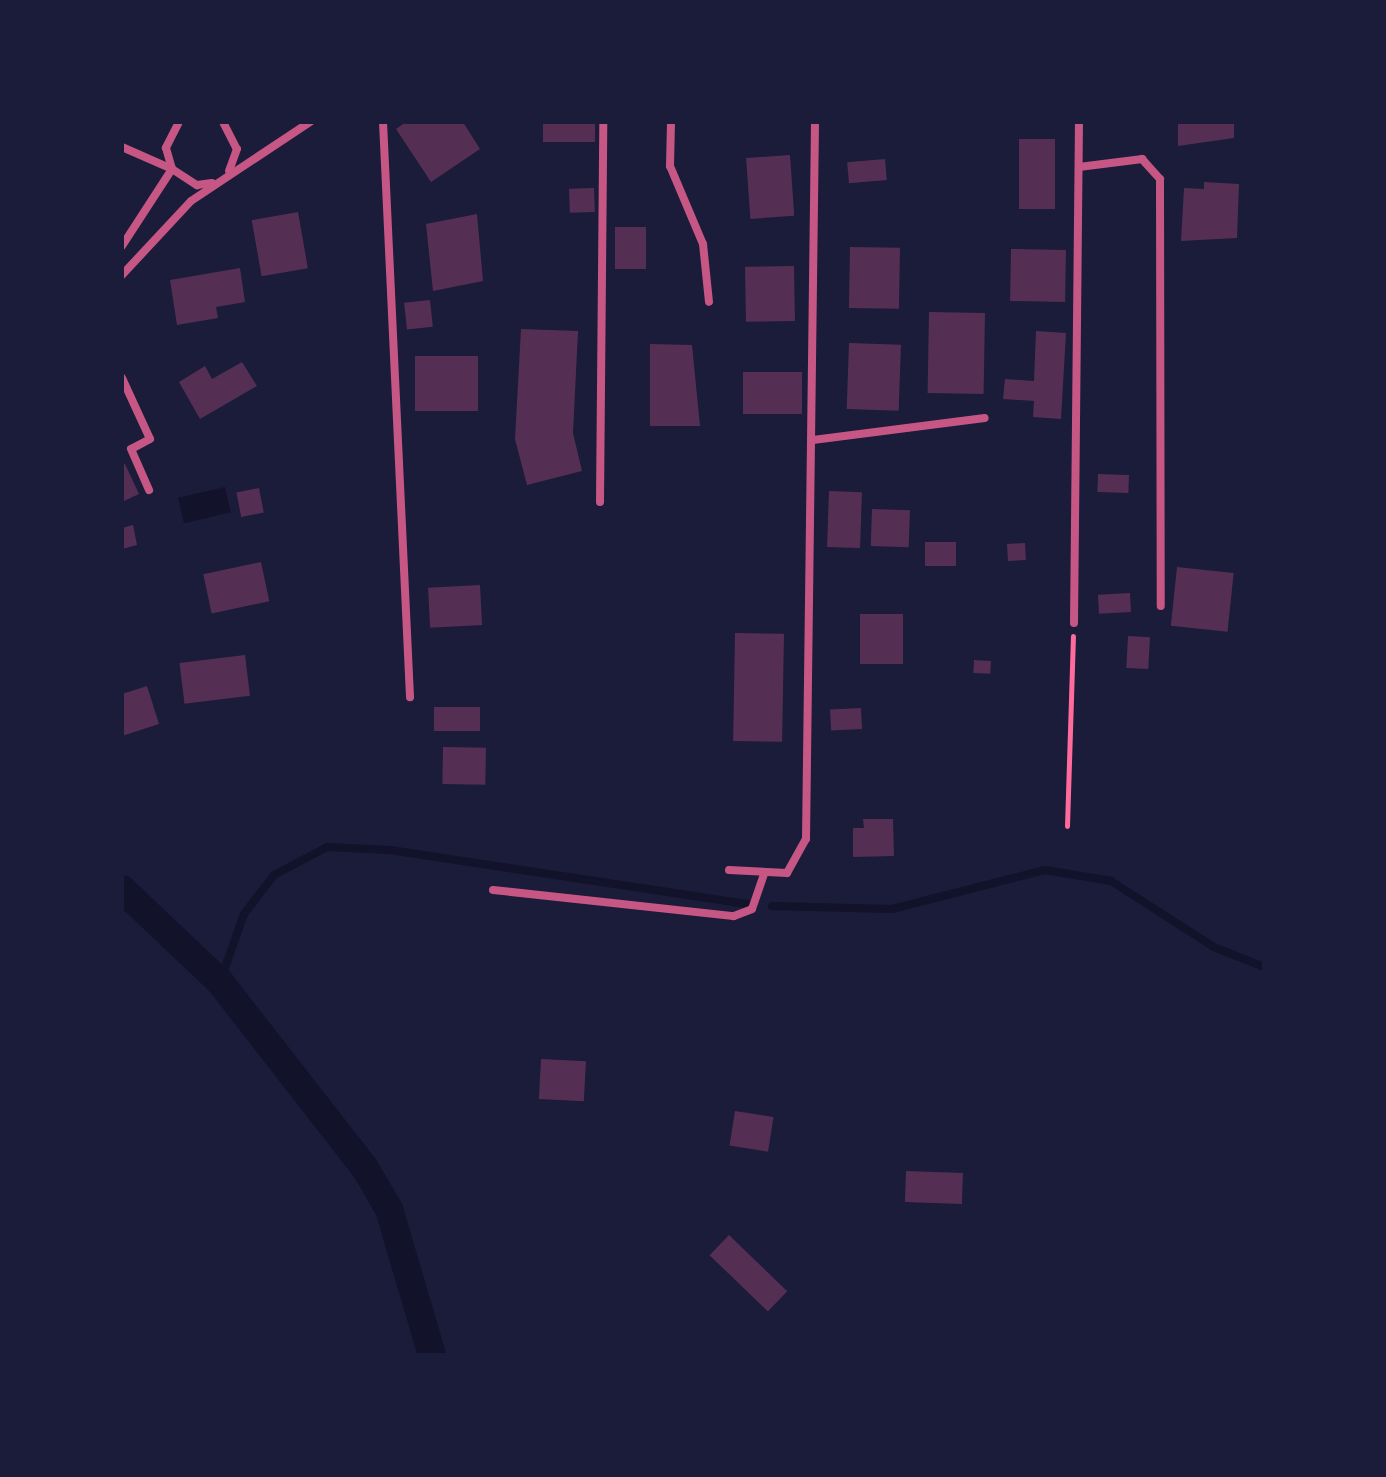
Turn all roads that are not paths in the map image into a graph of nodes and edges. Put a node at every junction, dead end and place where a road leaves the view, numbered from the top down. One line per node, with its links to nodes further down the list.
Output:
1 (179, 122): 11 (street)
2 (223, 122): 12 (street)
3 (310, 122): 12 (street)
4 (383, 122): 23 (street)
5 (603, 122): 20 (street)
6 (671, 122): 15 (street)
7 (815, 122): 18 (street)
8 (1079, 122): 10 (street)
9 (122, 147): 11 (street)
10 (1079, 167): 21 (street); 22 (street)
11 (172, 169): 12 (street); 13 (street)
12 (227, 174): 14 (street)
13 (122, 246)
14 (122, 275)
15 (709, 302)
16 (122, 378): 19 (street)
17 (985, 418): 18 (street)
18 (813, 440): 25 (street)
19 (149, 490)
20 (600, 502)
21 (1161, 606)
22 (1074, 623)
23 (410, 697)
24 (729, 870): 25 (street)
25 (764, 875): 26 (street)
26 (493, 890)

